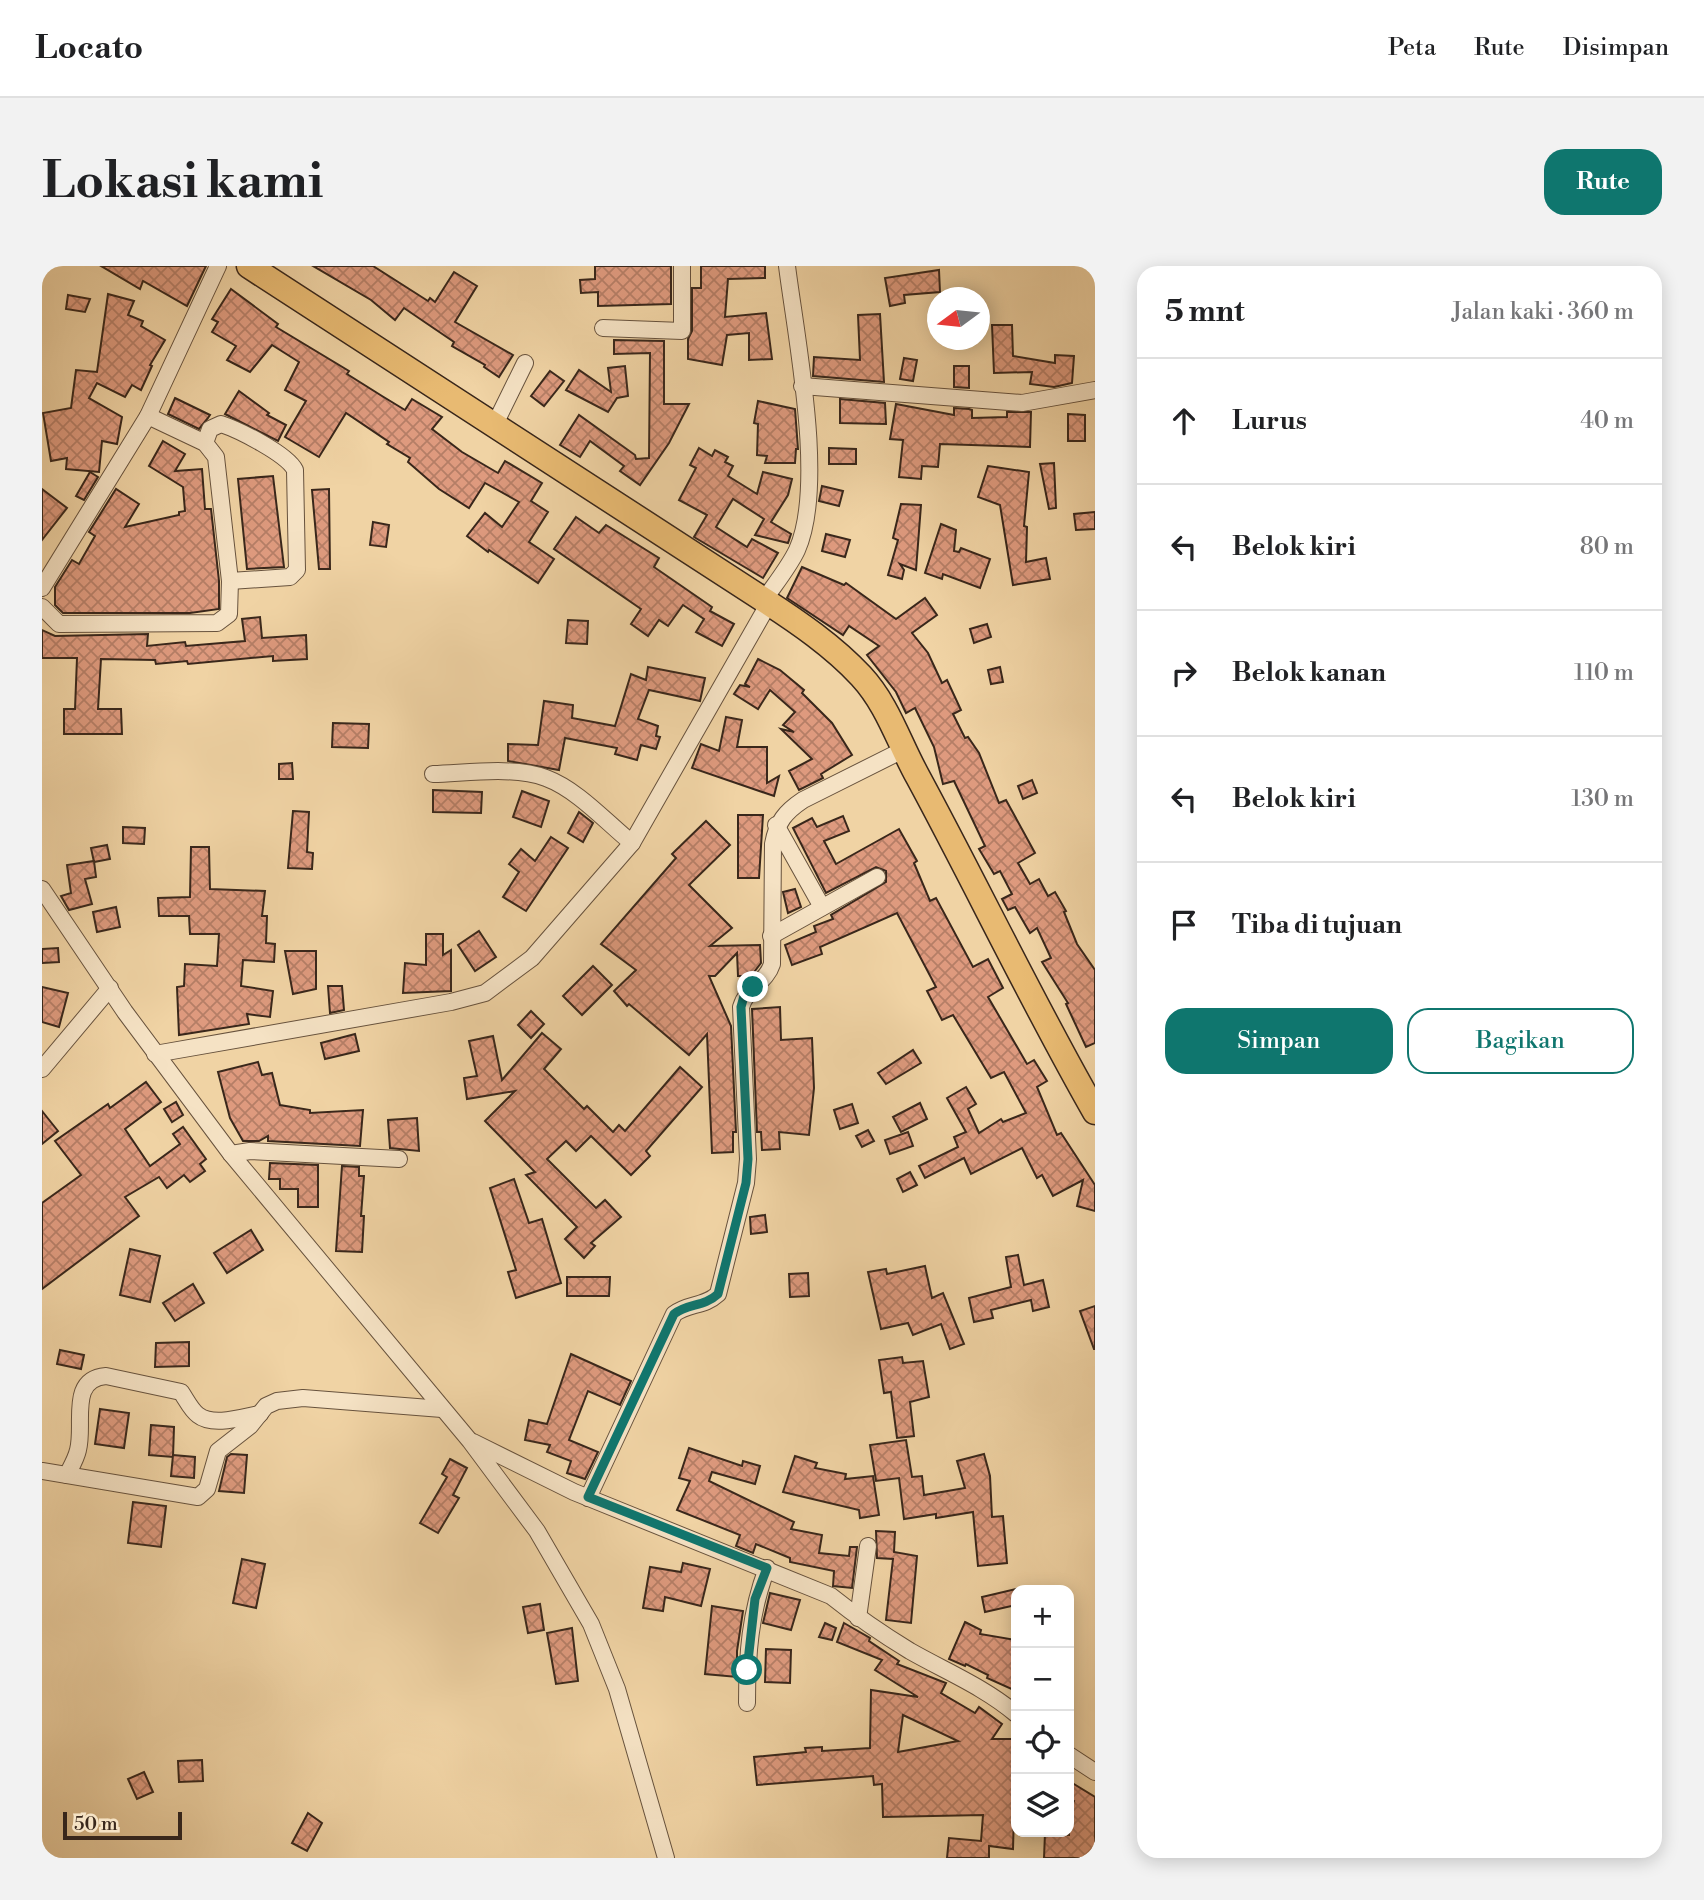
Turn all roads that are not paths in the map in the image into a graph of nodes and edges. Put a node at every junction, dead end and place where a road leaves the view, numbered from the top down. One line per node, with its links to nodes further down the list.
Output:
1 (218, 266): 9 (street)
2 (249, 266): 10 (highway)
3 (682, 266): 5 (street)
4 (787, 266): 7 (street)
5 (603, 328)
6 (525, 363): 10 (street)
7 (802, 386): 8 (street); 14 (street)
8 (1095, 390)
9 (148, 416): 11 (street); 13 (street)
10 (495, 424): 14 (highway)
11 (205, 443): 12 (street); 12 (street)
12 (230, 581): 15 (street)
13 (42, 588)
14 (767, 601): 16 (highway); 19 (street)
15 (42, 607)
16 (903, 750): 18 (street); 27 (highway)
17 (433, 774): 19 (street)
18 (776, 825): 22 (street); 23 (street)
19 (632, 843): 25 (street)
20 (877, 877): 22 (street)
21 (42, 888): 24 (street)
22 (822, 907): 23 (street)
23 (771, 936): 35 (street)
24 (110, 988): 25 (street); 26 (street)
25 (155, 1054): 28 (street)
26 (42, 1069)
27 (1095, 1112)
28 (231, 1154): 29 (street); 30 (street)
29 (399, 1159)
30 (442, 1409): 31 (street); 32 (street)
31 (260, 1413): 34 (street); 34 (street)
32 (470, 1441): 35 (street); 43 (street)
33 (42, 1471): 34 (street)
34 (67, 1475)
35 (588, 1497): 37 (street)
36 (868, 1546): 38 (street)
37 (767, 1568): 38 (street); 39 (street)
38 (858, 1618): 40 (street)
39 (747, 1703)
40 (1012, 1711)
41 (1074, 1758): 42 (street)
42 (1095, 1772)
43 (666, 1858)

